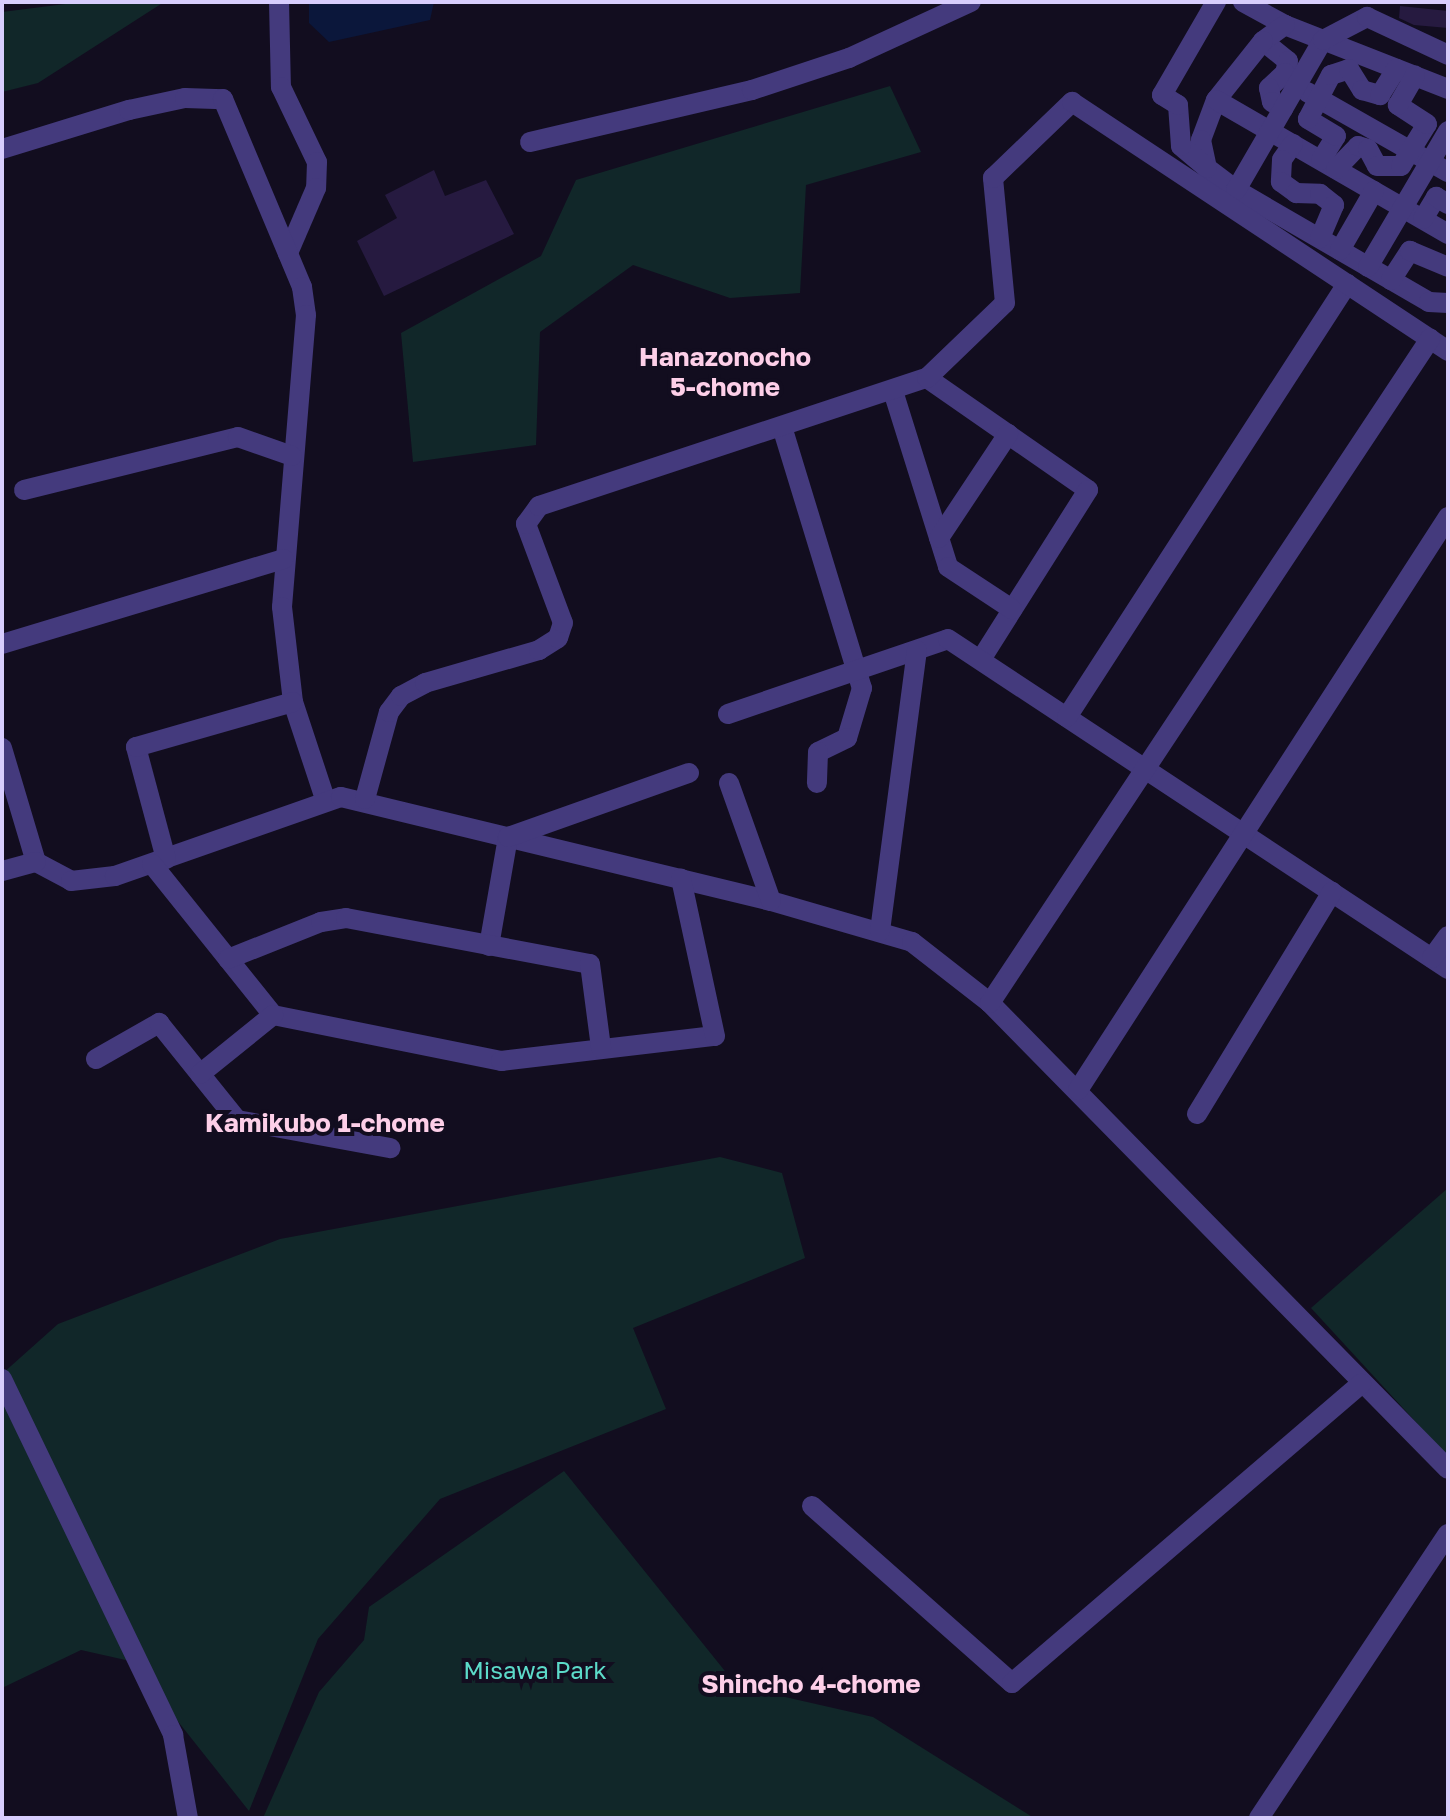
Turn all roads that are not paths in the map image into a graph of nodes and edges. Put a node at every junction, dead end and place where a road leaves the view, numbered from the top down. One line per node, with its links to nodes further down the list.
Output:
1 (279, 2): 33 (street)
2 (971, 2): 17 (street)
3 (1216, 2): 23 (street)
4 (1243, 2): 5 (street)
5 (1285, 25): 6 (street); 7 (street)
6 (1323, 40): 8 (street); 9 (street); 10 (street)
7 (1263, 41): 13 (street); 14 (street)
8 (1448, 55)
9 (1405, 72): 11 (street); 12 (street); 20 (street)
10 (1297, 86): 12 (street); 14 (street)
11 (1448, 89)
12 (1318, 98): 20 (street); 22 (street)
13 (1216, 100): 15 (street); 23 (street)
14 (1283, 109): 15 (street)
15 (1270, 131): 18 (street); 25 (street)
16 (1448, 131): 21 (street)
17 (530, 142)
18 (1293, 144): 22 (street); 31 (street)
19 (2, 149): 33 (street)
20 (1410, 150): 21 (street); 22 (street)
21 (1430, 162): 24 (street); 28 (street)
22 (1328, 164): 26 (street)
23 (1207, 168): 25 (street)
24 (1448, 172)
25 (1236, 190): 31 (street)
26 (1374, 191): 28 (street); 32 (street)
27 (1448, 204): 29 (street)
28 (1403, 208): 29 (street); 34 (street)
29 (1423, 219): 30 (street)
30 (1448, 234)
31 (1320, 238): 32 (street)
32 (1340, 250): 34 (street)
33 (288, 253): 45 (street)
34 (1368, 267): 36 (street)
35 (1448, 267): 36 (street)
36 (1391, 280): 38 (street)
37 (1347, 284): 39 (street); 41 (street); 57 (street)
38 (1448, 303)
39 (1430, 339): 40 (street); 59 (street)
40 (1448, 351)
41 (927, 378): 42 (street); 44 (street)
42 (893, 391): 43 (street); 48 (street)
43 (783, 430): 54 (street); 64 (street)
44 (1008, 434): 48 (street); 50 (street)
45 (292, 456): 46 (street); 49 (street)
46 (24, 490)
47 (1448, 517): 65 (street)
48 (939, 538): 50 (street)
49 (283, 559): 51 (street); 55 (street)
50 (1012, 609): 53 (street)
51 (2, 644)
52 (917, 650): 53 (street); 54 (street); 73 (street)
53 (981, 659): 57 (street)
54 (857, 673): 56 (street); 62 (street)
55 (293, 702): 63 (street); 68 (street)
56 (728, 714)
57 (1067, 717): 59 (street)
58 (2, 748): 67 (street)
59 (1143, 767): 65 (street); 78 (street)
60 (689, 773): 66 (street)
61 (729, 783): 72 (street)
62 (817, 783)
63 (325, 799): 64 (street); 68 (street)
64 (365, 799): 66 (street)
65 (1240, 832): 71 (street); 83 (street)
66 (508, 837): 70 (street); 75 (street)
67 (36, 862): 68 (street); 69 (street)
68 (159, 862): 76 (street)
69 (2, 871)
70 (681, 879): 72 (street); 80 (street)
71 (1332, 892): 77 (street); 84 (street)
72 (771, 901): 73 (street)
73 (880, 931): 78 (street)
74 (1448, 936): 77 (street)
75 (489, 946): 76 (street); 80 (street)
76 (228, 959): 79 (street)
77 (1440, 964)
78 (990, 1003): 83 (street)
79 (273, 1015): 80 (street); 82 (street)
80 (601, 1048)
81 (96, 1059): 82 (street)
82 (200, 1074): 85 (street)
83 (1078, 1090): 87 (street)
84 (1197, 1114)
85 (390, 1148)
86 (2, 1379): 91 (street)
87 (1361, 1384): 88 (street); 89 (street)
88 (1448, 1469)
89 (812, 1506)
90 (1448, 1534): 92 (street)
91 (188, 1818)
92 (1259, 1818)

